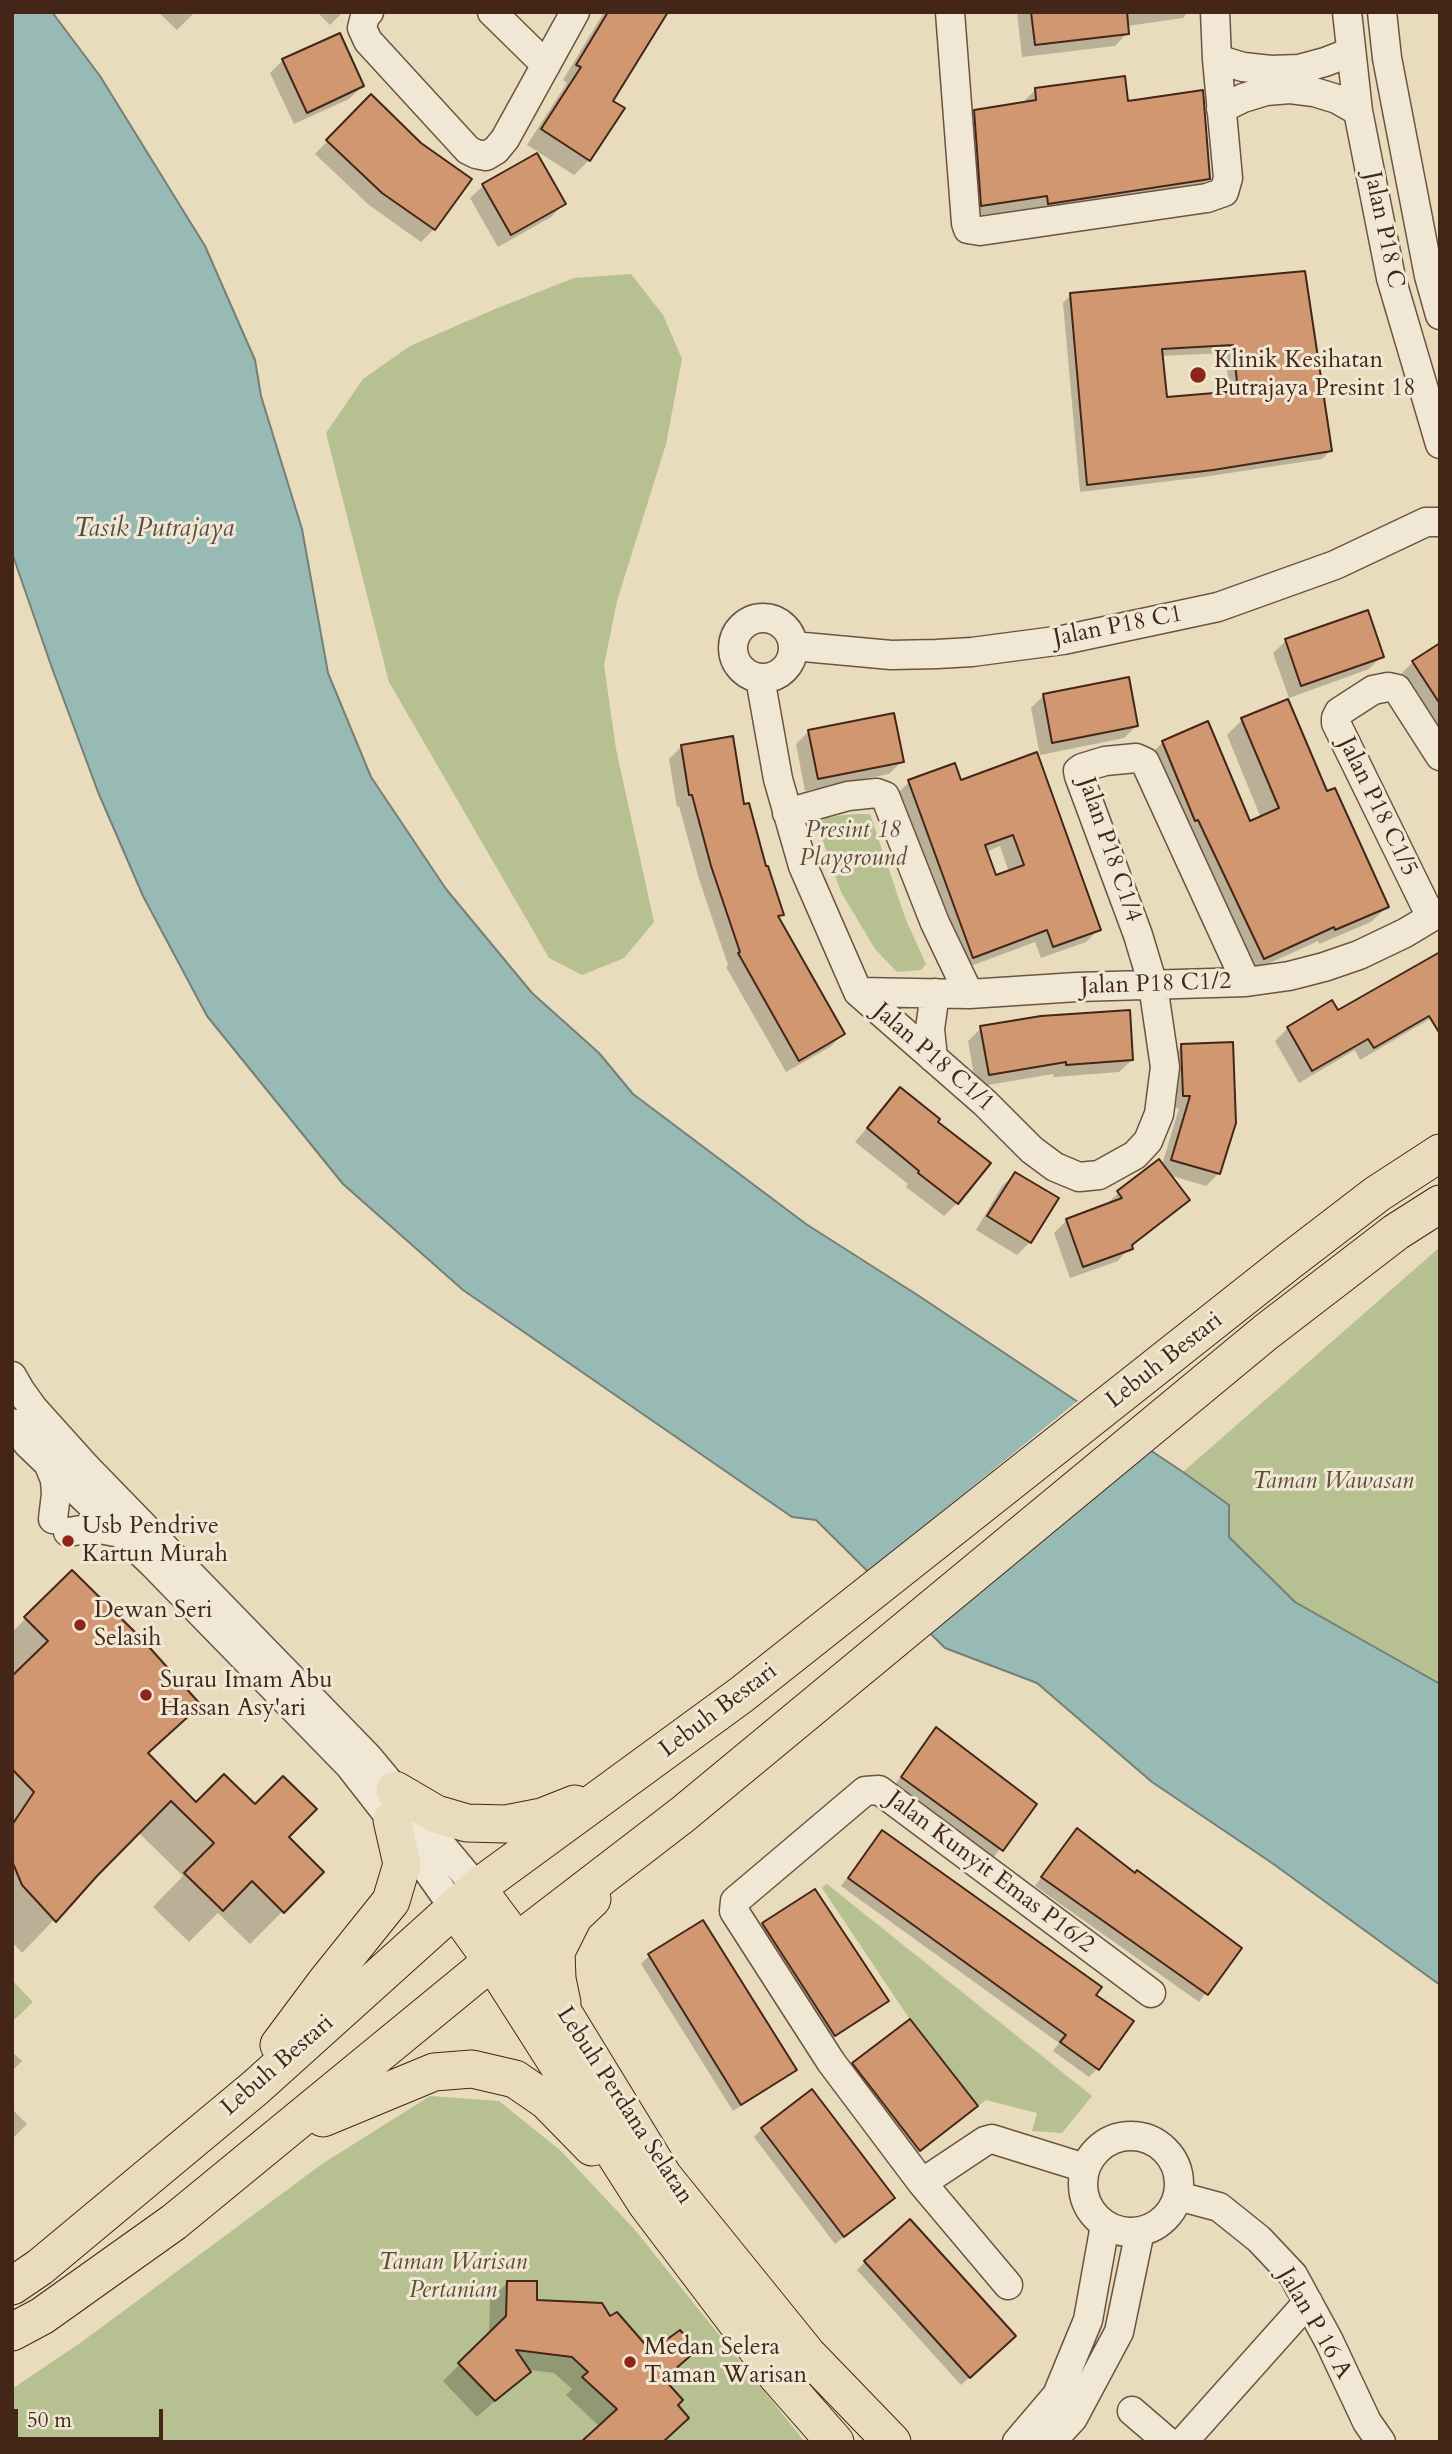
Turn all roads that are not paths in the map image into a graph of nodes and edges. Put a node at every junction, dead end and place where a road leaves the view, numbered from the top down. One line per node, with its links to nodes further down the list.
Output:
1 (369, 12): 10 (street)
2 (492, 12): 10 (street)
3 (575, 12): 10 (street)
4 (950, 12): 11 (street)
5 (1215, 12): 9 (street)
6 (1347, 12): 8 (street, Jalan P18 C)
7 (1382, 12): 13 (street, Jalan P18 C)
8 (1351, 52): 9 (street); 12 (street, Jalan P18 C)
9 (1217, 59): 11 (street)
10 (546, 65)
11 (1221, 109): 12 (street)
12 (1358, 111): 14 (street, Jalan P18 C)
13 (1440, 315)
14 (1440, 444)
15 (1435, 515): 16 (street, Jalan P18 C1)
16 (793, 646): 17 (street); 17 (street)
17 (760, 678): 19 (street, Jalan P18 C1/1)
18 (1440, 756): 20 (street, Jalan P18 C1/5)
19 (787, 813): 23 (street, Jalan P18 C1/1); 25 (street)
20 (1435, 914): 21 (street, Jalan P18 C1/2)
21 (1246, 982): 22 (street, Jalan P18 C1/2); 22 (street, Jalan P18 C1/4)
22 (1153, 985): 25 (street, Jalan P18 C1/2); 26 (street, Jalan P18 C1/1)
23 (858, 992): 24 (street, Jalan P18 C1/2); 26 (street, Jalan P18 C1/1)
24 (934, 993): 25 (street, Jalan P18 C1/2); 26 (street)
25 (969, 994)
26 (933, 1058)
27 (1440, 1153): 34 (main road, Lebuh Bestari)
28 (1440, 1204): 36 (main road, Lebuh Bestari)
29 (12, 1376): 32 (street)
30 (12, 1423): 31 (street)
31 (50, 1465): 32 (street); 33 (street)
32 (93, 1491): 33 (street); 35 (street)
33 (121, 1533): 35 (street)
34 (616, 1787): 35 (main road); 37 (main road, Lebuh Bestari)
35 (394, 1805): 37 (street); 41 (main road)
36 (682, 1815): 38 (main road, Lebuh Bestari); 40 (main road)
37 (466, 1898): 38 (main road, Lebuh Perdana Selatan); 41 (main road, Lebuh Bestari)
38 (505, 1951): 40 (main road, Lebuh Perdana Selatan); 42 (main road, Lebuh Bestari); 46 (main road, Lebuh Perdana Selatan)
39 (1151, 1993): 44 (street, Jalan Kunyit Emas P16/2)
40 (564, 2014): 56 (main road, Lebuh Perdana Selatan)
41 (255, 2088): 49 (main road, Lebuh Bestari)
42 (280, 2136): 46 (main road); 52 (main road, Lebuh Bestari)
43 (1085, 2168): 44 (street); 45 (street); 47 (street)
44 (922, 2183): 50 (street, Jalan Kunyit Emas P16/2)
45 (1178, 2196): 48 (street); 51 (street, Jalan P 16 A)
46 (646, 2203): 55 (main road, Lebuh Perdana Selatan)
47 (1105, 2225): 48 (street); 57 (street)
48 (1140, 2231): 58 (street)
49 (21, 2276)
50 (1008, 2285)
51 (1308, 2302): 54 (street, Jalan P 16 A); 60 (street)
52 (12, 2332)
53 (1132, 2411): 59 (street)
54 (1374, 2432): 61 (street, Jalan P 16 A)
55 (835, 2442)
56 (892, 2442)
57 (1017, 2442)
58 (1051, 2442)
59 (1168, 2442)
60 (1183, 2442)
61 (1397, 2442)

